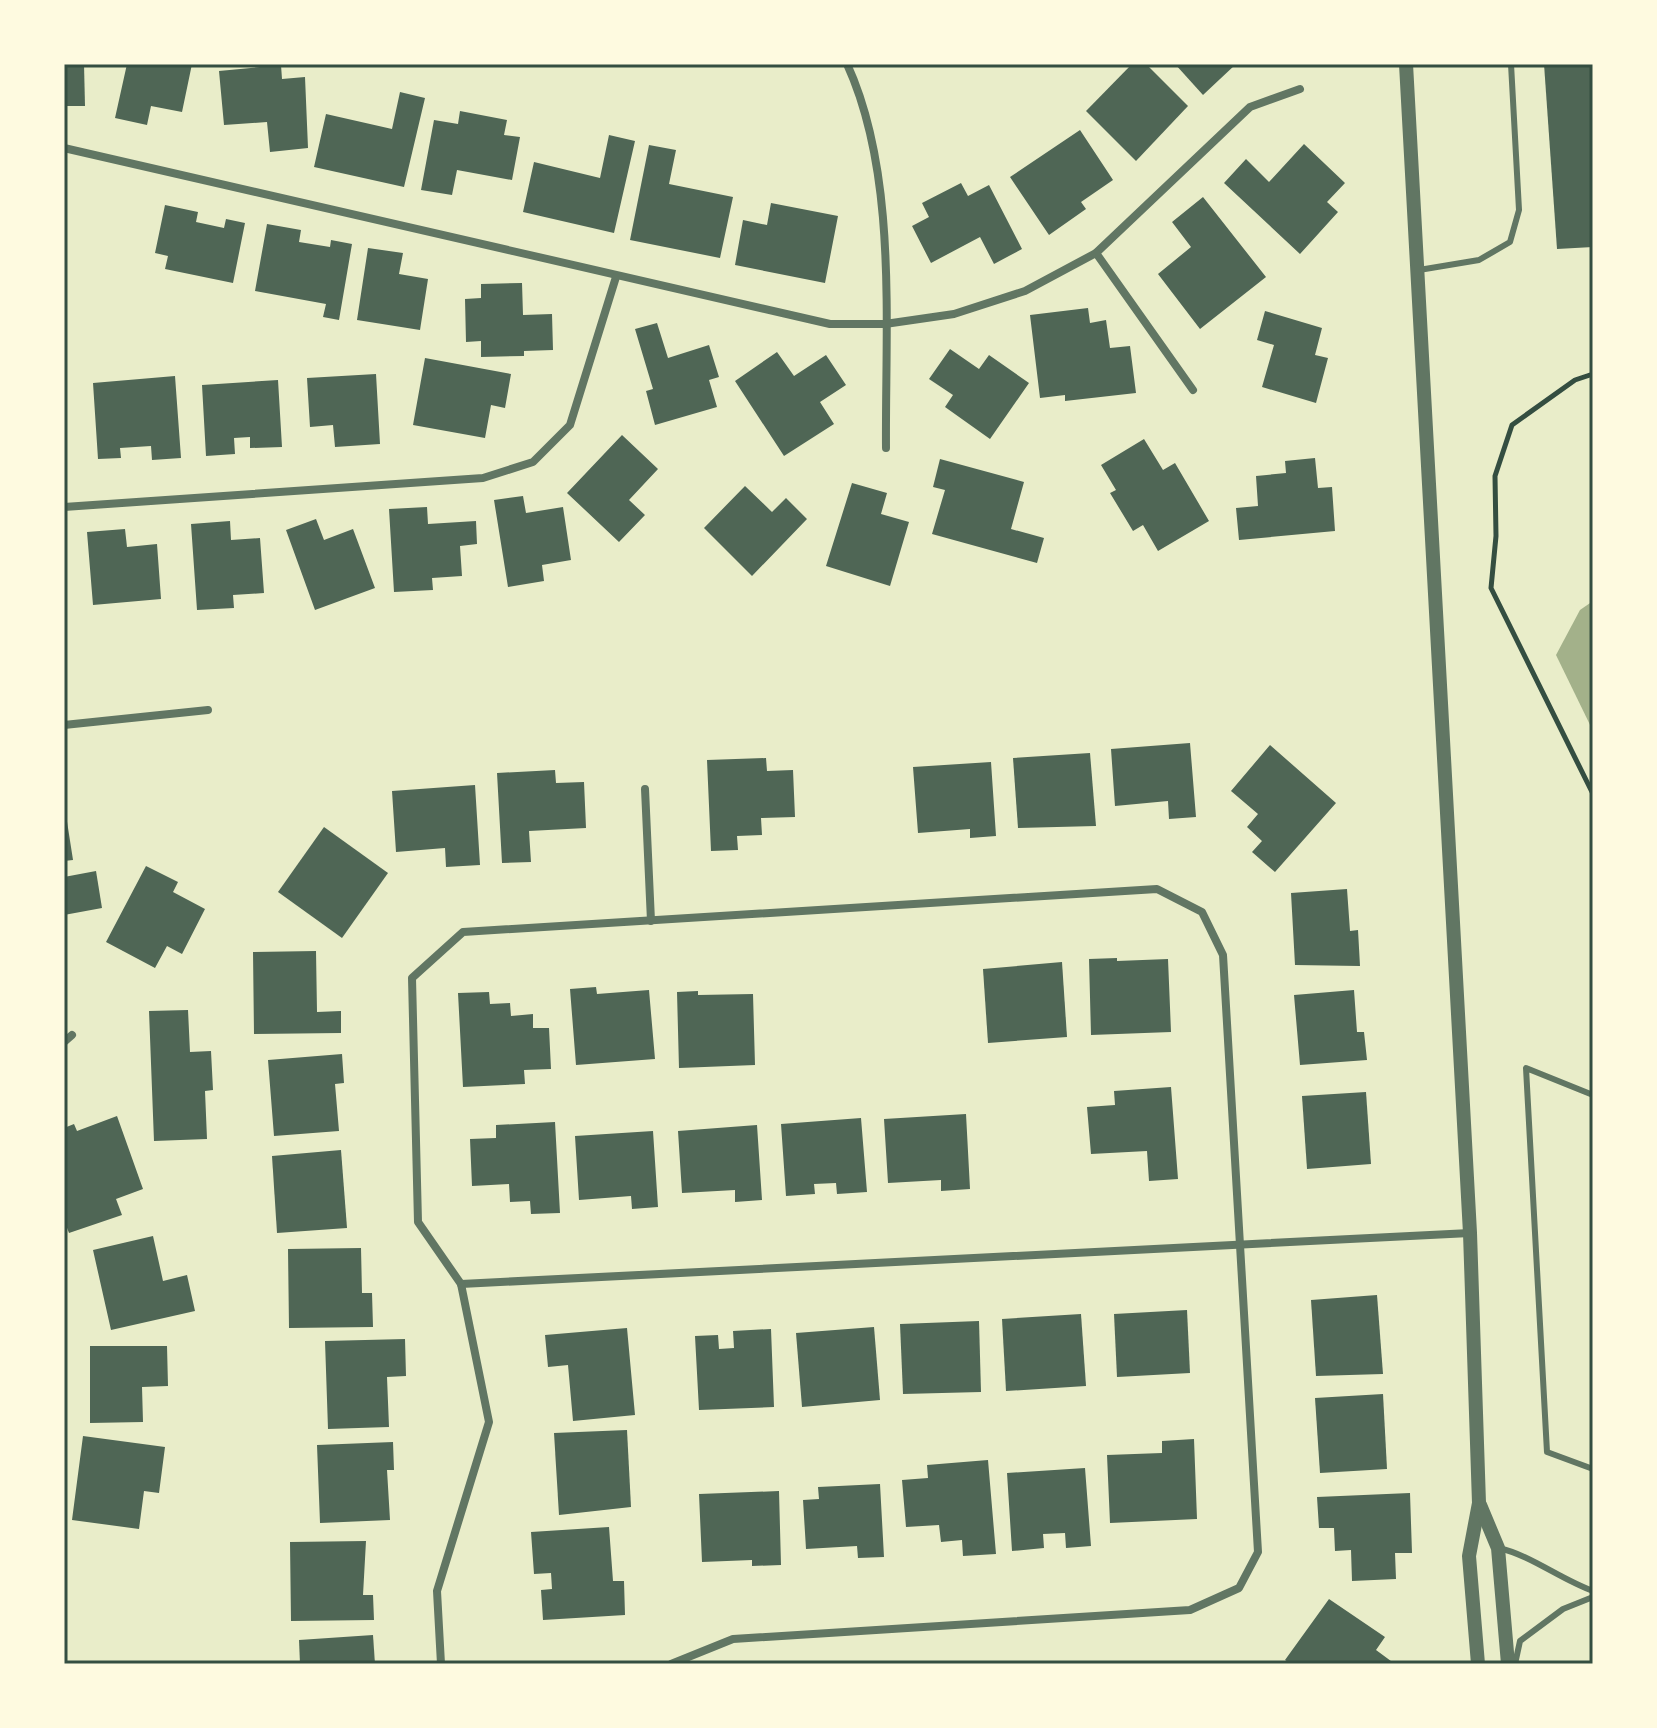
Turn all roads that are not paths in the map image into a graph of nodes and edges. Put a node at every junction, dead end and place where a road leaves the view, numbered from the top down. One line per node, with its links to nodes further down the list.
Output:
1 (847, 64): 9 (street)
2 (1406, 64): 7 (street)
3 (1511, 64): 7 (lane)
4 (1300, 89): 6 (street)
5 (64, 148): 8 (street)
6 (1096, 253): 9 (street); 10 (street)
7 (1418, 270): 20 (street)
8 (616, 277): 9 (street); 12 (street)
9 (885, 324): 11 (street)
10 (1193, 390)
11 (886, 448)
12 (64, 507)
13 (208, 710): 14 (street)
14 (64, 725)
15 (645, 789): 16 (street)
16 (651, 921): 21 (street); 22 (street)
17 (72, 1035): 18 (street)
18 (64, 1042)
19 (1593, 1095): 23 (lane)
20 (1470, 1233): 21 (street); 24 (street)
21 (1240, 1244): 22 (street); 29 (street)
22 (461, 1284): 28 (street)
23 (1593, 1469)
24 (1479, 1503): 25 (street); 30 (street)
25 (1498, 1548): 26 (lane); 31 (street)
26 (1593, 1591)
27 (1593, 1597): 32 (lane)
28 (441, 1664)
29 (671, 1664)
30 (1478, 1664)
31 (1508, 1664)
32 (1515, 1664)

